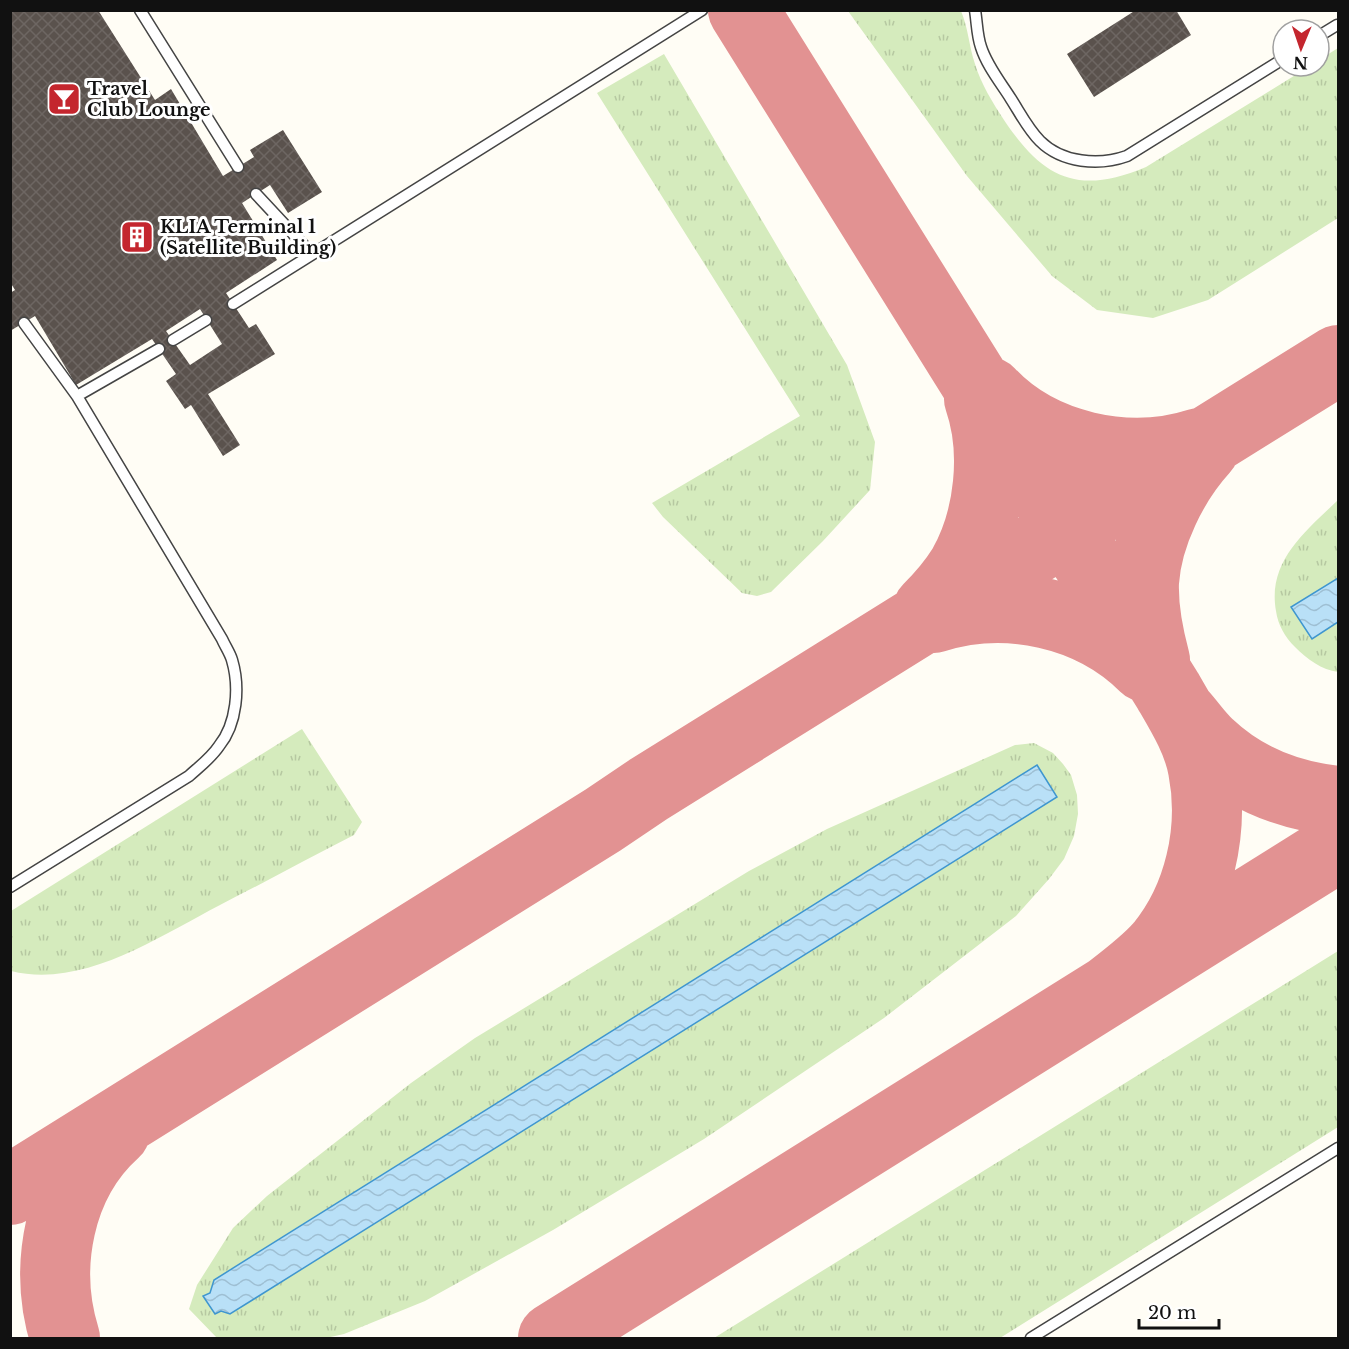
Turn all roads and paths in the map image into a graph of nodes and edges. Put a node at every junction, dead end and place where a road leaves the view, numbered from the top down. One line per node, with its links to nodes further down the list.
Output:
1 (140, 10): 5 (lane)
2 (702, 10): 7 (lane)
3 (975, 10): 4 (lane)
4 (1271, 66)
5 (238, 167)
6 (256, 194): 7 (lane)
7 (311, 253): 8 (lane)
8 (233, 303)
9 (206, 320): 11 (lane)
10 (24, 323): 13 (lane)
11 (173, 340)
12 (159, 349): 13 (lane)
13 (77, 396): 14 (lane)
14 (10, 886)
15 (1338, 1148): 16 (lane)
16 (1031, 1338)

